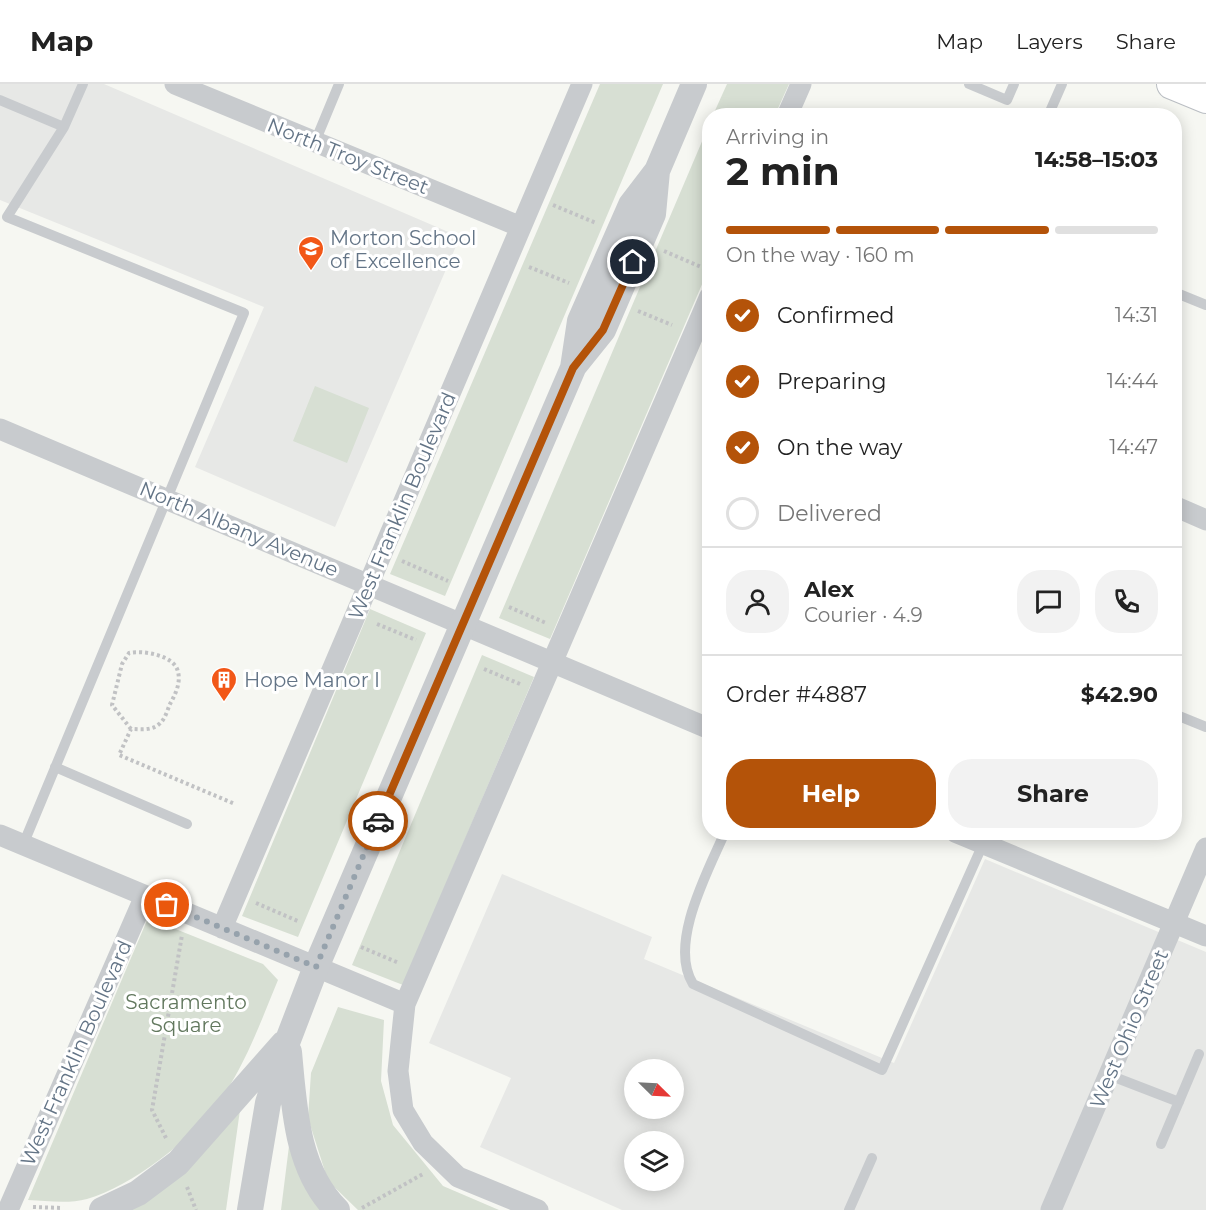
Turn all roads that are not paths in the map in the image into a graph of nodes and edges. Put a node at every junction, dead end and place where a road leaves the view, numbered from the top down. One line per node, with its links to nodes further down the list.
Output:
1 (83, 84): 15 (lane)
2 (175, 84): 16 (street, North Troy Street)
3 (339, 84): 16 (lane)
4 (582, 84): 17 (street, West Franklin Boulevard)
5 (694, 84): 26 (street)
6 (801, 84): 13 (street)
7 (969, 84): 8 (lane)
8 (1014, 84)
9 (1062, 84): 14 (lane)
10 (1172, 84): 11 (main road)
11 (1206, 99)
12 (0, 100): 15 (lane)
13 (790, 108)
14 (1052, 108)
15 (64, 127): 22 (lane)
16 (315, 142): 17 (street, North Troy Street)
17 (522, 227): 25 (street, West Franklin Boulevard)
18 (1182, 295): 19 (lane)
19 (1206, 305)
20 (702, 320): 27 (street)
21 (0, 429): 22 (street, North Albany Avenue)
22 (166, 499): 25 (street, North Albany Avenue); 31 (lane)
23 (1182, 510): 24 (street)
24 (1206, 520)
25 (369, 584): 26 (street, North Albany Avenue); 41 (street, West Franklin Boulevard)
26 (463, 624): 27 (street, North Albany Avenue); 43 (street)
27 (552, 663): 29 (street, North Albany Avenue); 44 (street)
28 (1182, 718): 30 (lane)
29 (702, 726)
30 (1206, 728)
31 (55, 767): 32 (lane); 37 (lane)
32 (187, 824)
33 (0, 835): 37 (street)
34 (722, 840): 36 (lane)
35 (974, 840): 36 (street)
36 (983, 844): 40 (street)
37 (23, 845): 39 (street)
38 (1206, 848): 40 (street, West Ohio Street)
39 (145, 896): 41 (street); 51 (street, West Franklin Boulevard)
40 (1174, 923): 42 (street); 47 (street, West Ohio Street)
41 (222, 928): 43 (street)
42 (1206, 936)
43 (316, 967): 44 (street); 45 (street)
44 (405, 1004): 55 (street)
45 (288, 1040): 52 (street); 53 (street); 54 (street)
46 (1199, 1054): 48 (lane)
47 (1109, 1075): 48 (lane); 57 (street, West Ohio Street)
48 (1179, 1102): 49 (lane)
49 (1161, 1144)
50 (872, 1158): 56 (lane)
51 (8, 1210)
52 (102, 1210)
53 (250, 1210)
54 (337, 1210)
55 (538, 1210)
56 (849, 1210)
57 (1052, 1210)

